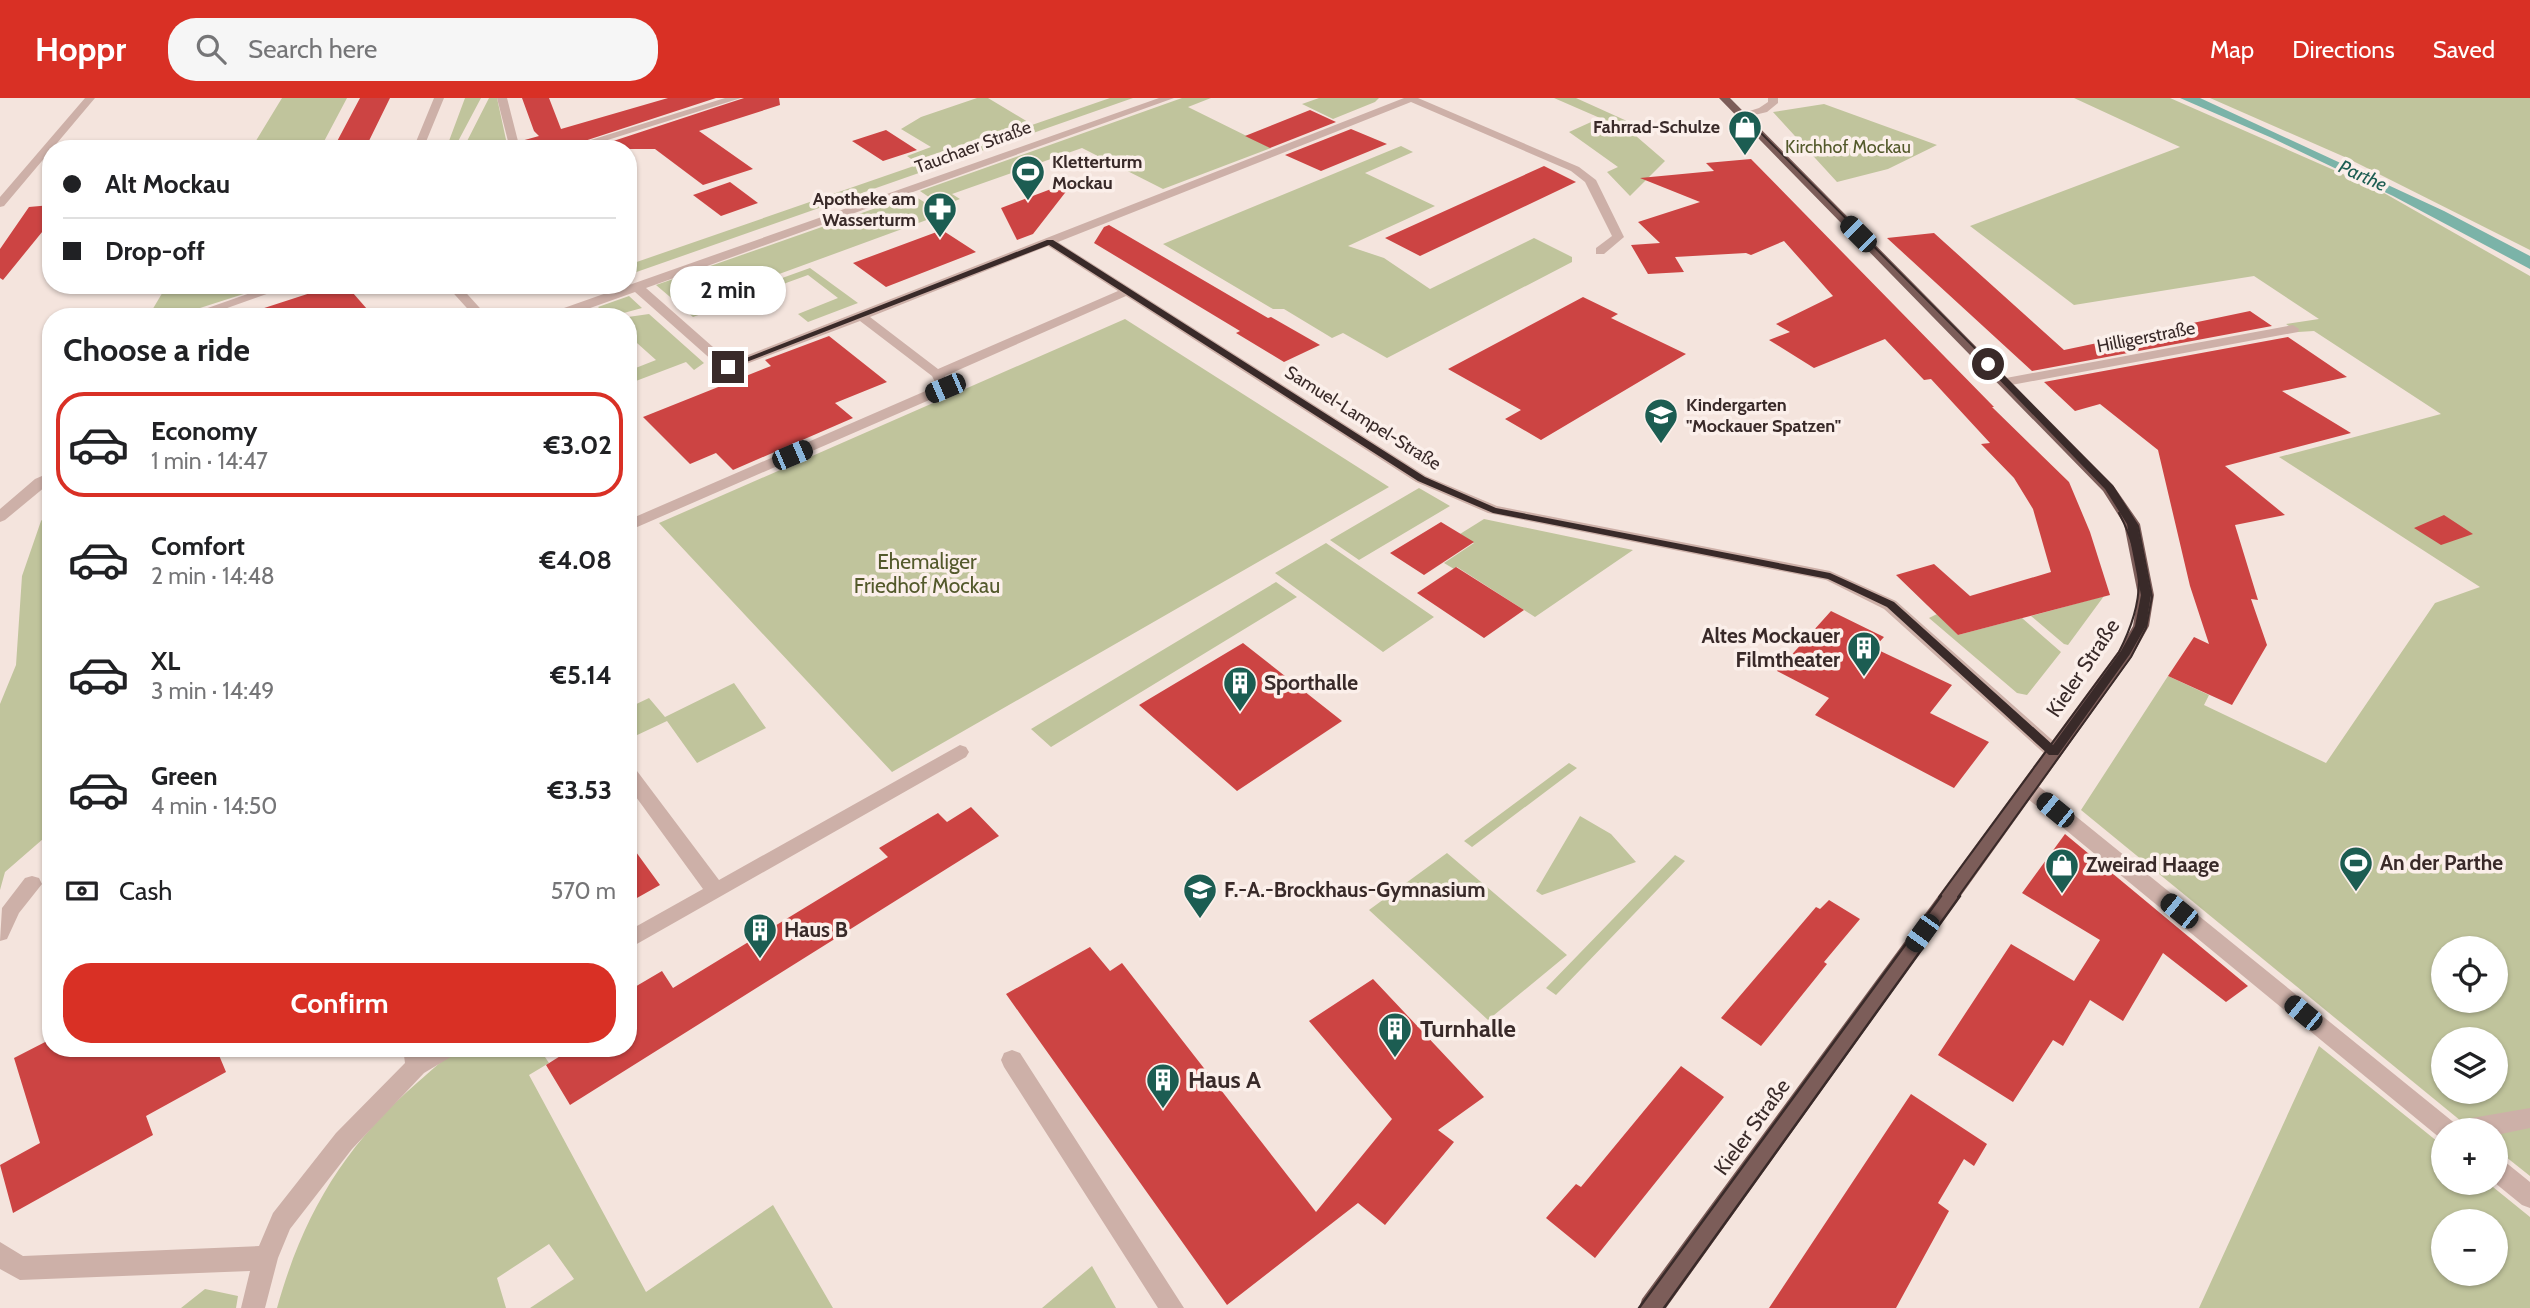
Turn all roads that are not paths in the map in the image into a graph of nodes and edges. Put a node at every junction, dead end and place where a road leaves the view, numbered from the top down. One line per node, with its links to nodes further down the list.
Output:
1 (90, 98): 10 (street)
2 (439, 98): 11 (street)
3 (502, 98): 12 (street)
4 (736, 98): 13 (street)
5 (1169, 98): 18 (street, Tauchaer Straße)
6 (1410, 98): 16 (street); 17 (street)
7 (1724, 98): 9 (main road, Kieler Straße)
8 (1773, 98): 9 (street)
9 (1744, 117): 29 (main road, Kieler Straße)
10 (54, 140)
11 (422, 140)
12 (513, 140)
13 (596, 140)
14 (42, 155): 15 (street)
15 (0, 204)
16 (1050, 242): 19 (street, Samuel-Lampel-Straße); 26 (street)
17 (1601, 251)
18 (637, 287): 26 (street)
19 (1128, 291): 28 (street); 34 (street, Samuel-Lampel-Straße)
20 (258, 294): 23 (street)
21 (460, 294): 24 (street)
22 (617, 294): 25 (street, Tauchaer Straße)
23 (216, 308)
24 (474, 308)
25 (578, 308)
26 (861, 316): 28 (street)
27 (2292, 329): 29 (street, Hilligerstraße)
28 (937, 374): 32 (street)
29 (2007, 382): 34 (main road, Kieler Straße)
30 (42, 481): 31 (street)
31 (0, 517)
32 (637, 522)
33 (960, 752): 38 (street)
34 (2054, 752): 36 (main road, Kieler Straße)
35 (637, 784): 38 (street)
36 (2029, 789): 43 (street); 52 (main road, Kieler Straße)
37 (32, 884): 39 (street)
38 (715, 890): 40 (street)
39 (0, 933)
40 (637, 936)
41 (415, 1057): 49 (street)
42 (1012, 1060): 51 (street)
43 (2433, 1118)
44 (2530, 1118): 45 (street)
45 (2508, 1122)
46 (2508, 1179): 47 (street)
47 (2530, 1197)
48 (0, 1254): 49 (street)
49 (265, 1258): 50 (street)
50 (253, 1308)
51 (1172, 1308)
52 (1651, 1308)

